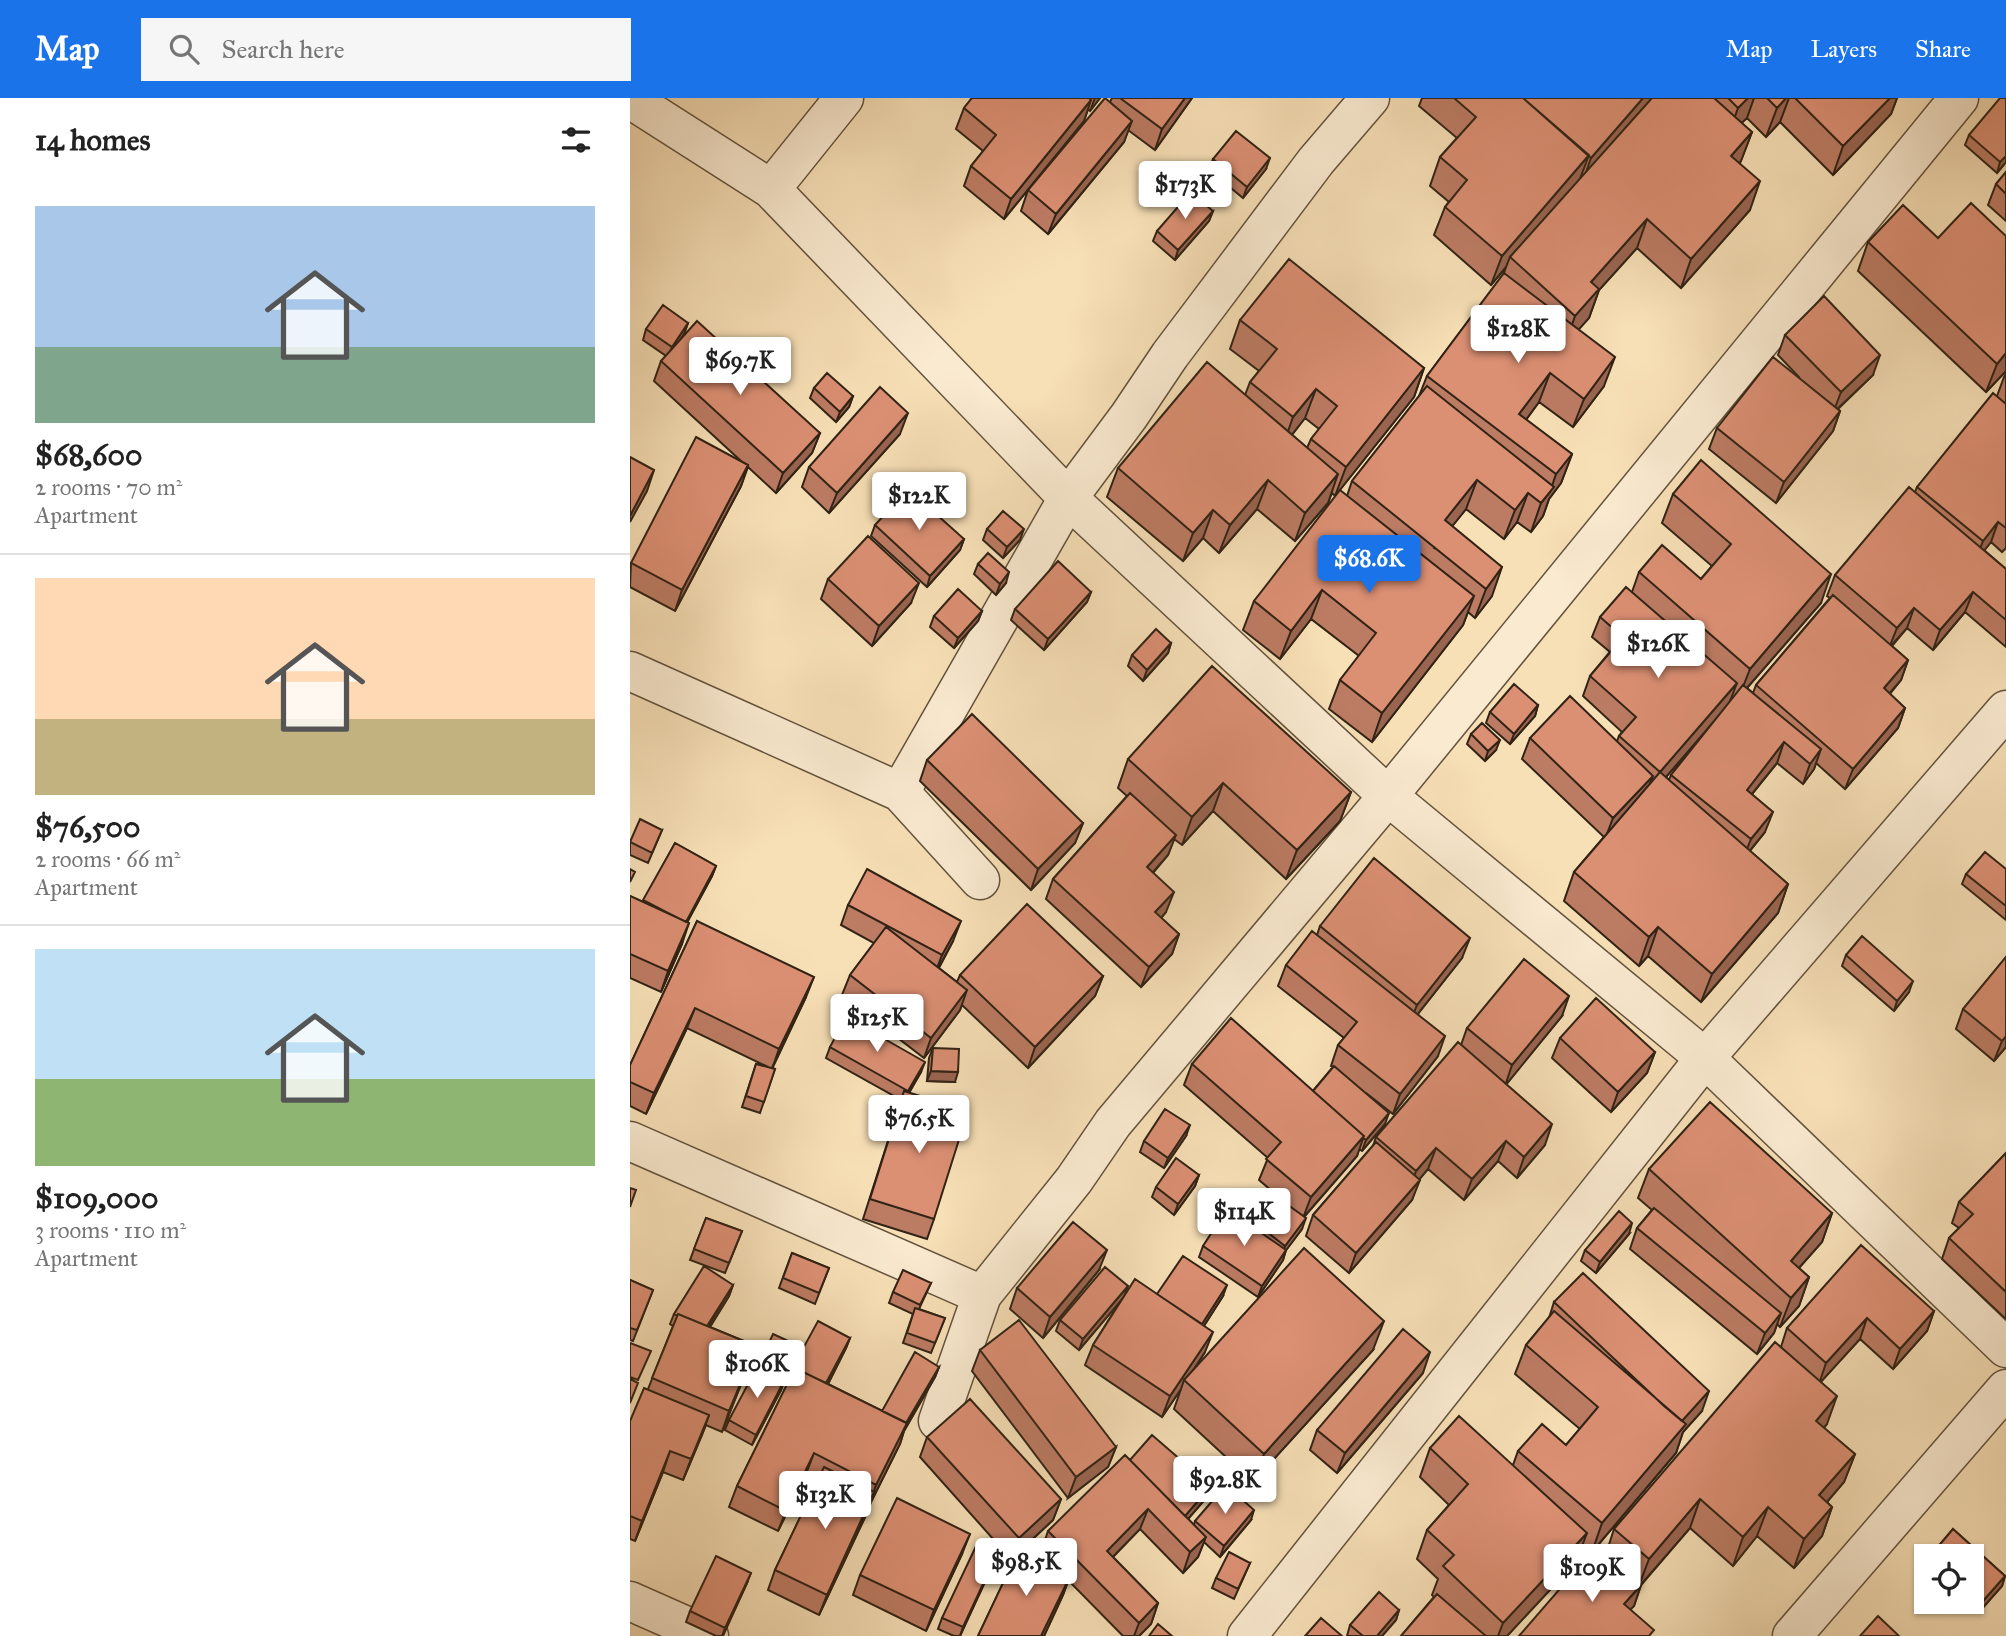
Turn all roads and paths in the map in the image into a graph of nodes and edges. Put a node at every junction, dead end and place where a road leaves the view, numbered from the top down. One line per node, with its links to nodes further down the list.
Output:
1 (844, 98): 5 (street)
2 (1370, 98): 6 (street)
3 (1959, 98): 10 (street)
4 (630, 99): 5 (street)
5 (771, 189): 6 (street)
6 (1068, 498): 9 (street); 10 (street)
7 (630, 671): 9 (street)
8 (2006, 709): 12 (street)
9 (900, 792): 11 (street)
10 (1388, 796): 12 (street); 14 (street)
11 (980, 880)
12 (1705, 1058): 15 (street); 20 (street)
13 (630, 1141): 14 (street)
14 (982, 1295): 17 (street)
15 (2006, 1348)
16 (2006, 1389): 21 (street)
17 (938, 1421)
18 (630, 1601): 19 (street)
19 (709, 1636)
20 (1247, 1636)
21 (1792, 1636)

